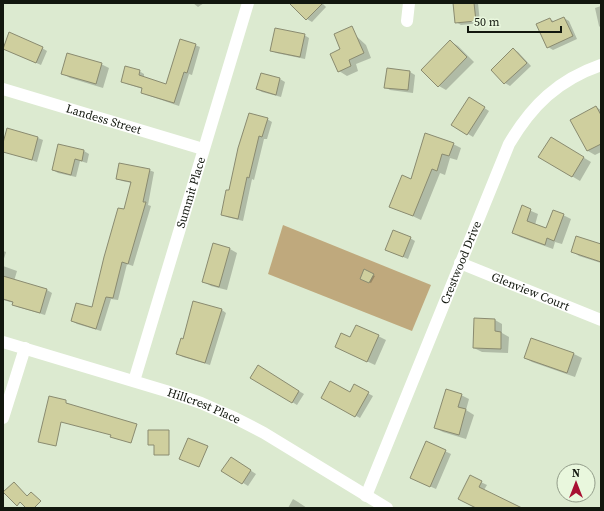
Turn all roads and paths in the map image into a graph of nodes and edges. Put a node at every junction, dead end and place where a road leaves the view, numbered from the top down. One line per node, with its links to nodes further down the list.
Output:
1 (248, 3): 6 (street, Summit Place)
2 (409, 3): 3 (street)
3 (407, 20)
4 (601, 65): 7 (street, Crestwood Drive)
5 (3, 89): 6 (street, Landess Street)
6 (204, 149): 11 (street, Summit Place)
7 (460, 263): 8 (street, Glenview Court); 13 (street, Crestwood Drive)
8 (601, 320)
9 (3, 342): 10 (street, Hillcrest Place)
10 (25, 348): 11 (street, Hillcrest Place); 12 (street)
11 (134, 381): 13 (street, Hillcrest Place)
12 (3, 418)
13 (366, 496): 14 (street, Hillcrest Place)
14 (387, 508)

